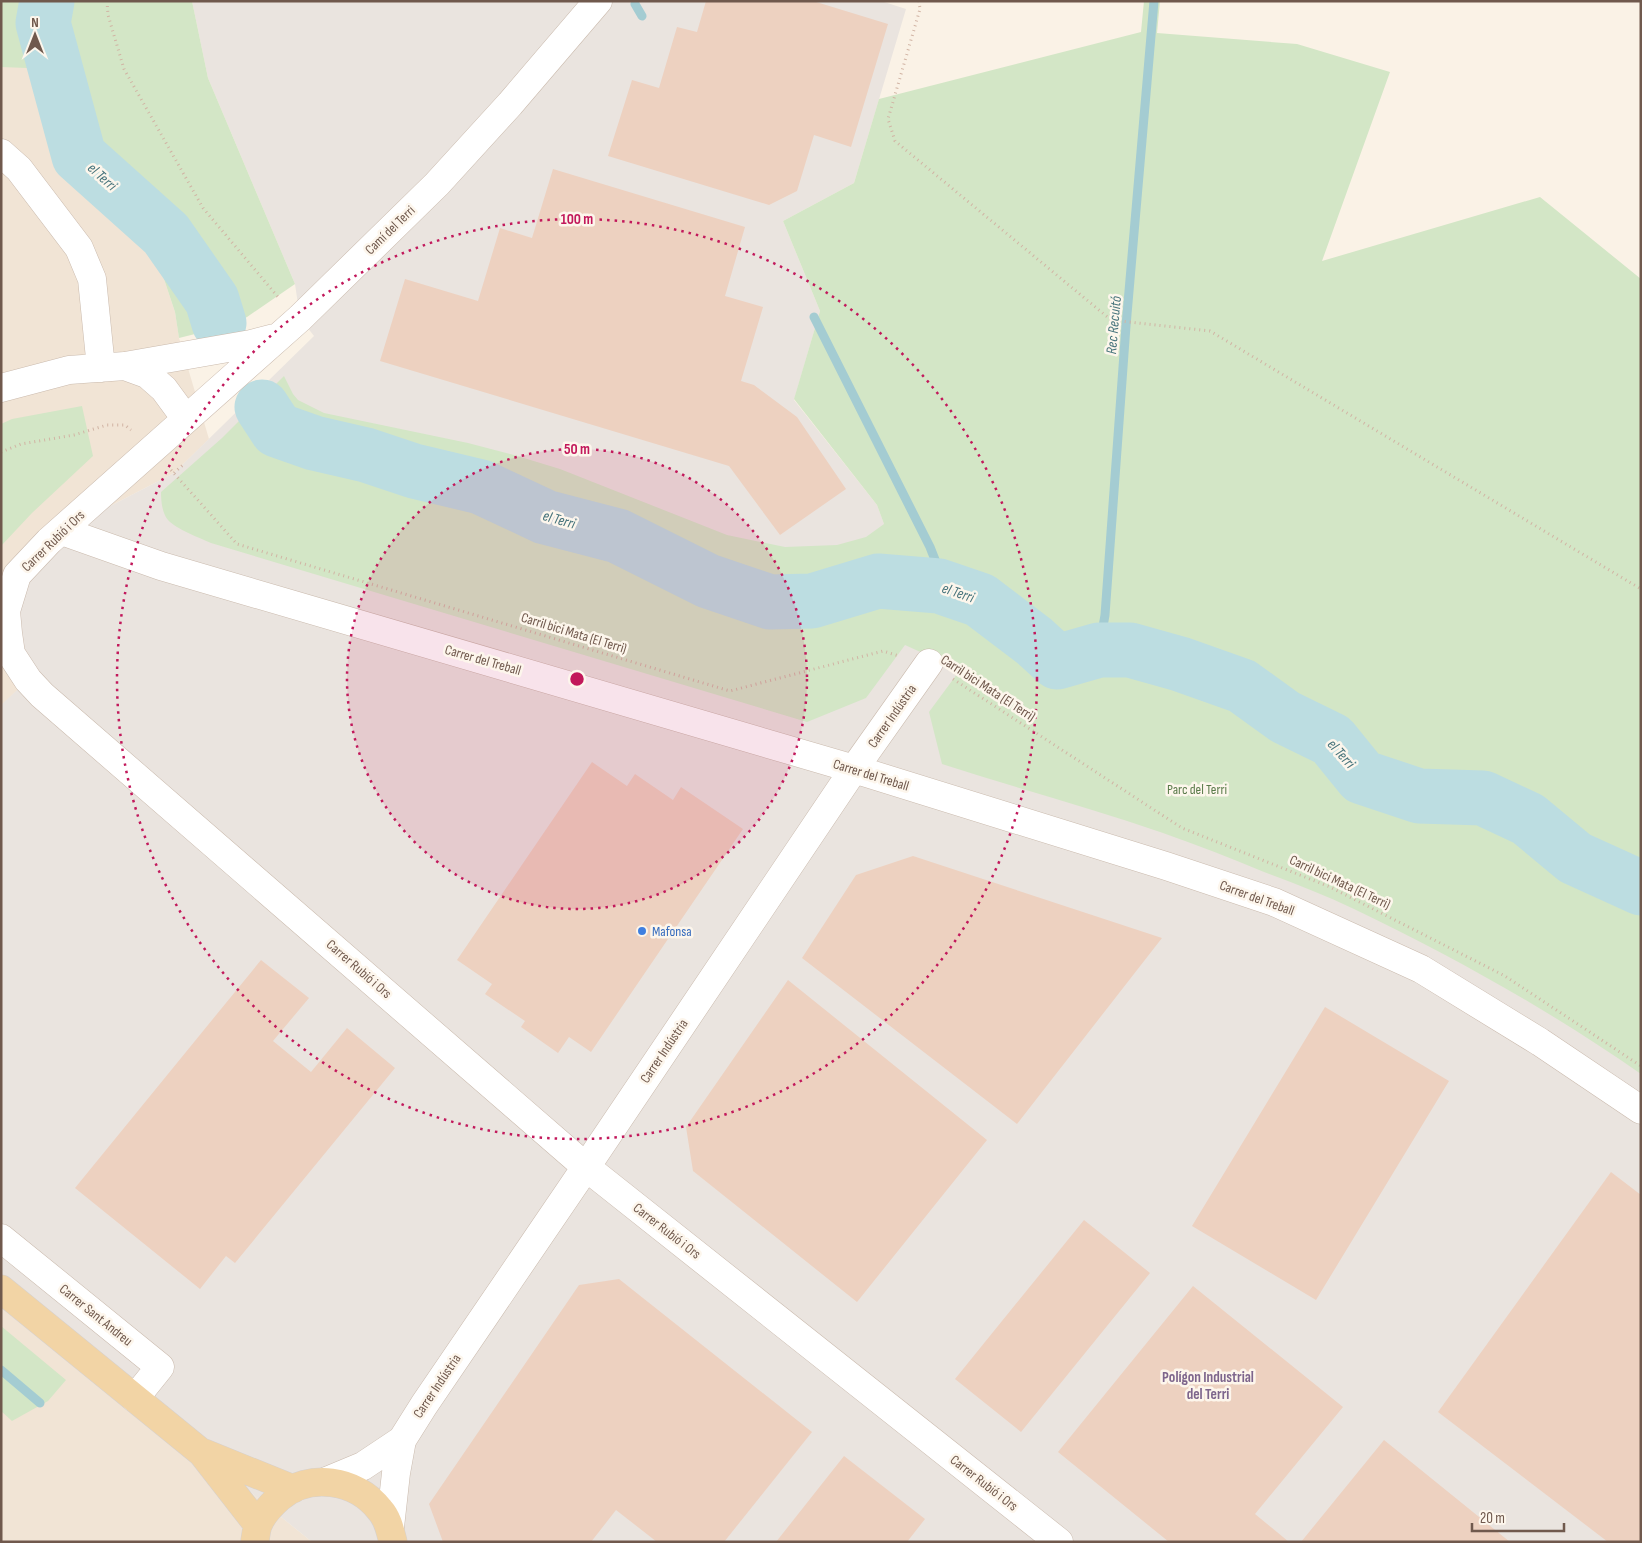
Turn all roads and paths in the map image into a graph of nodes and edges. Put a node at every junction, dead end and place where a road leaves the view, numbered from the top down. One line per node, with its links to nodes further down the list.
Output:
1 (107, 1): 5 (path)
2 (598, 1): 5 (street, Camí del Terri)
3 (919, 1): 13 (path)
4 (1, 154): 7 (street)
5 (300, 318): 6 (street, Camí del Terri)
6 (278, 337): 7 (street, Camí del Terri); 9 (street, Carrer Rubió i Ors)
7 (113, 367): 8 (street, Camí del Terri); 9 (street, Camí del Terri)
8 (1, 388)
9 (186, 419): 10 (street, Carrer Rubió i Ors)
10 (151, 450): 11 (path, Carril bici Mata (El Terri)); 12 (street, Carrer Rubió i Ors); 14 (path, Carril bici Mata (El Terri))
11 (1, 452)
12 (62, 531): 15 (street, Carrer del Treball); 18 (street, Carrer Rubió i Ors)
13 (1641, 590)
14 (929, 664): 15 (street, Carrer Indústria); 16 (path, Carril bici Mata (El Terri))
15 (854, 769): 17 (street, Carrer del Treball); 18 (street, Carrer Indústria)
16 (1641, 1066)
17 (1641, 1110)
18 (586, 1167): 22 (street, Carrer Indústria); 28 (street, Carrer Rubió i Ors)
19 (1, 1238): 21 (street, Carrer Sant Andreu)
20 (1, 1289): 21 (main road)
21 (135, 1398): 23 (main road)
22 (402, 1440): 24 (street, Carrer Indústria); 27 (street, Carrer Indústria)
23 (202, 1453): 25 (main road); 26 (main road)
24 (327, 1481): 25 (main road); 27 (main road)
25 (293, 1489): 26 (main road)
26 (256, 1533)
27 (391, 1534)
28 (1059, 1542)

